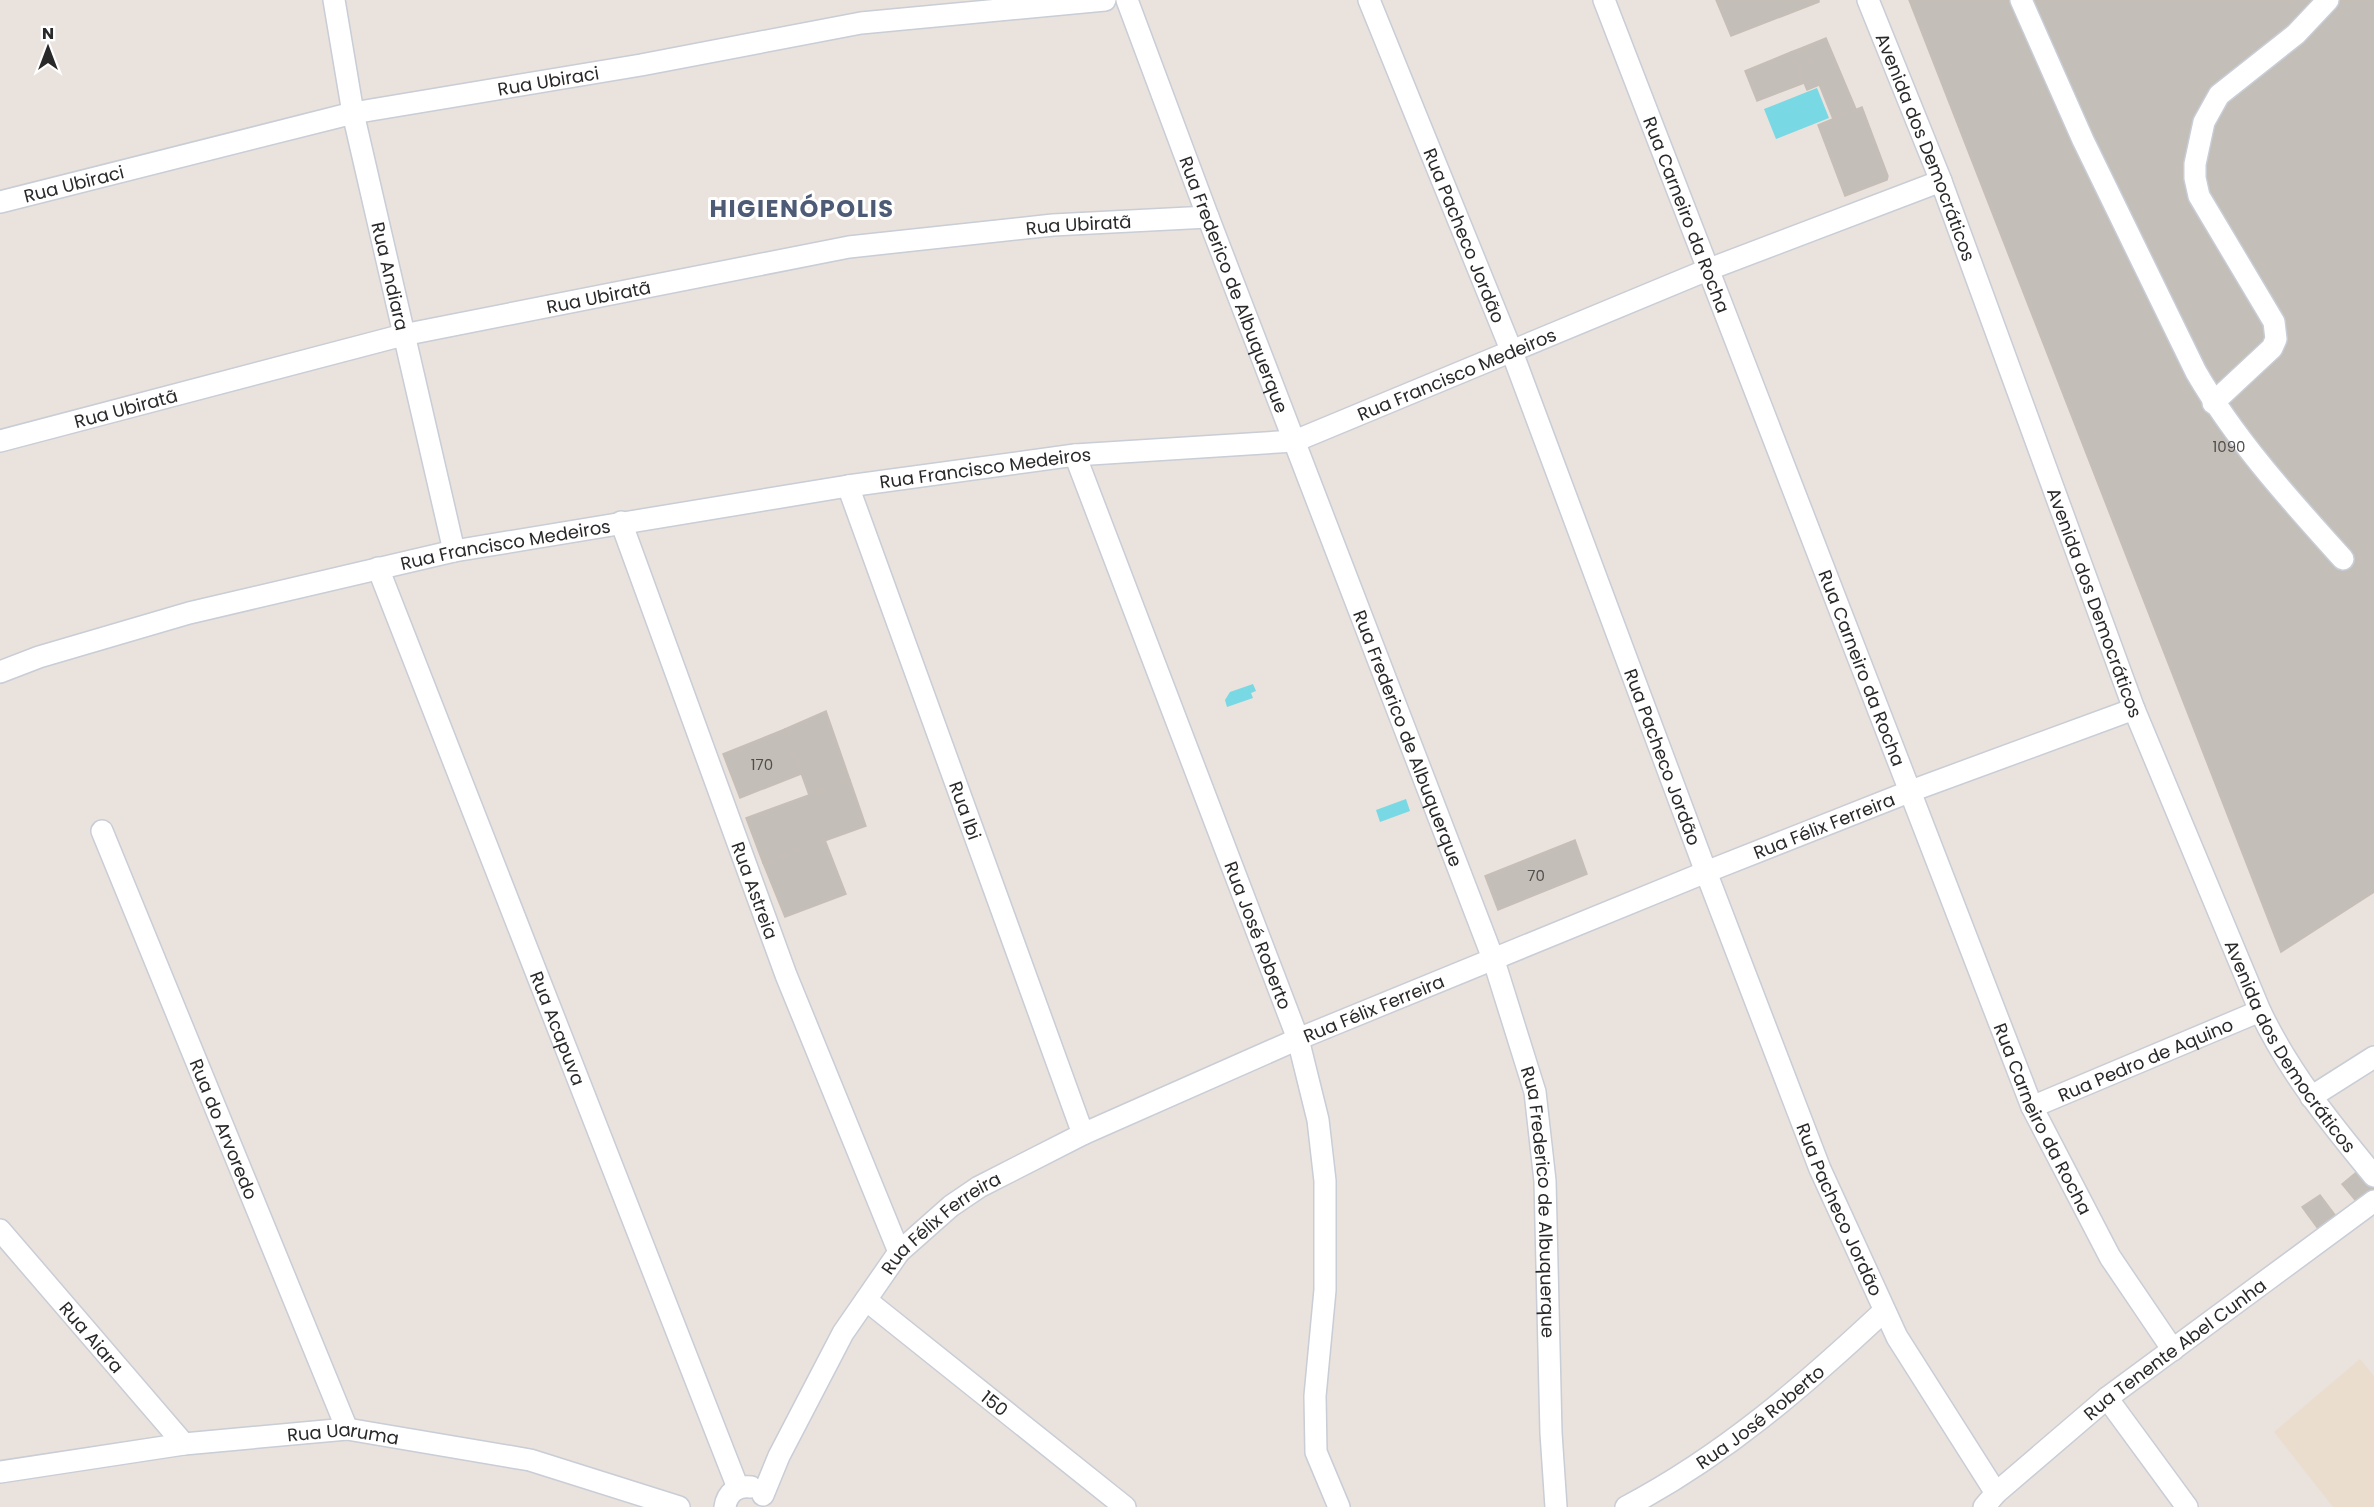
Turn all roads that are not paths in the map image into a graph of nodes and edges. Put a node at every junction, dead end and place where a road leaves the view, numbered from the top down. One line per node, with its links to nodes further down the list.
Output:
1 (334, 0): 9 (street, Rua Andiara)
2 (1105, 0): 9 (street, Rua Ubiraci)
3 (1127, 0): 12 (street, Rua Frederico de Albuquerque)
4 (1369, 0): 15 (street, Rua Pacheco Jordão)
5 (1604, 0): 13 (street, Rua Carneiro da Rocha)
6 (1868, 0): 10 (street, Avenida dos Democráticos)
7 (2021, 0): 16 (street)
8 (2328, 0): 16 (street)
9 (353, 113): 11 (street, Rua Ubiraci); 14 (street, Rua Andiara)
10 (1941, 181): 13 (street, Rua Francisco Medeiros); 26 (street, Avenida dos Democráticos)
11 (0, 202)
12 (1208, 217): 14 (street, Rua Ubiratã); 18 (street, Rua Frederico de Albuquerque)
13 (1707, 270): 15 (street, Rua Francisco Medeiros); 27 (street, Rua Carneiro da Rocha)
14 (404, 335): 17 (street, Rua Ubiratã); 22 (street, Rua Andiara)
15 (1512, 352): 18 (street, Rua Francisco Medeiros); 29 (street, Rua Pacheco Jordão)
16 (2213, 402): 23 (street)
17 (0, 441)
18 (1295, 441): 19 (street, Rua Francisco Medeiros); 30 (street, Rua Frederico de Albuquerque)
19 (1075, 455): 20 (street, Rua Francisco Medeiros); 32 (street, Rua José Roberto)
20 (848, 486): 21 (street, Rua Francisco Medeiros); 36 (street, Rua Ibi)
21 (621, 522): 22 (street, Rua Francisco Medeiros); 40 (street, Rua Astreia)
22 (454, 551): 24 (street, Rua Francisco Medeiros)
23 (2343, 559)
24 (378, 568): 25 (street, Rua Francisco Medeiros); 48 (street, Rua Acapuva)
25 (0, 672)
26 (2134, 709): 27 (street, Rua Félix Ferreira); 31 (street, Avenida dos Democráticos)
27 (1911, 791): 29 (street, Rua Félix Ferreira); 35 (street, Rua Carneiro da Rocha)
28 (102, 831): 45 (street, Rua do Arvoredo)
29 (1706, 872): 30 (street, Rua Félix Ferreira); 42 (street, Rua Pacheco Jordão)
30 (1494, 961): 32 (street, Rua Félix Ferreira); 55 (street, Rua Frederico de Albuquerque)
31 (2260, 1011): 34 (street, Avenida dos Democráticos); 35 (street, Rua Pedro de Aquino)
32 (1298, 1039): 36 (street, Rua Félix Ferreira); 54 (street, Rua José Roberto)
33 (2374, 1057): 34 (street)
34 (2311, 1097): 37 (street, Avenida dos Democráticos)
35 (2031, 1107): 43 (street, Rua Carneiro da Rocha)
36 (1083, 1134): 40 (street, Rua Félix Ferreira)
37 (2373, 1173)
38 (2374, 1201): 43 (street, Rua Tenente Abel Cunha)
39 (0, 1230): 46 (street, Rua Aiara)
40 (899, 1252): 41 (street, Rua Félix Ferreira)
41 (866, 1300): 50 (street, Rua Félix Ferreira); 53 (street, 150)
42 (1884, 1311): 49 (street, Rua Pacheco Jordão); 56 (street, Rua José Roberto)
43 (2173, 1350): 44 (street, Rua Tenente Abel Cunha)
44 (2107, 1398): 49 (street, Rua Tenente Abel Cunha); 57 (street)
45 (347, 1429): 46 (street, Rua Uaruma); 51 (street, Rua Uaruma)
46 (184, 1444): 47 (street, Rua Uaruma)
47 (0, 1472)
48 (738, 1488): 50 (street); 52 (street)
49 (1990, 1500)
50 (765, 1501)
51 (679, 1507)
52 (725, 1507)
53 (1125, 1507)
54 (1339, 1507)
55 (1556, 1507)
56 (1626, 1507)
57 (2187, 1507)

